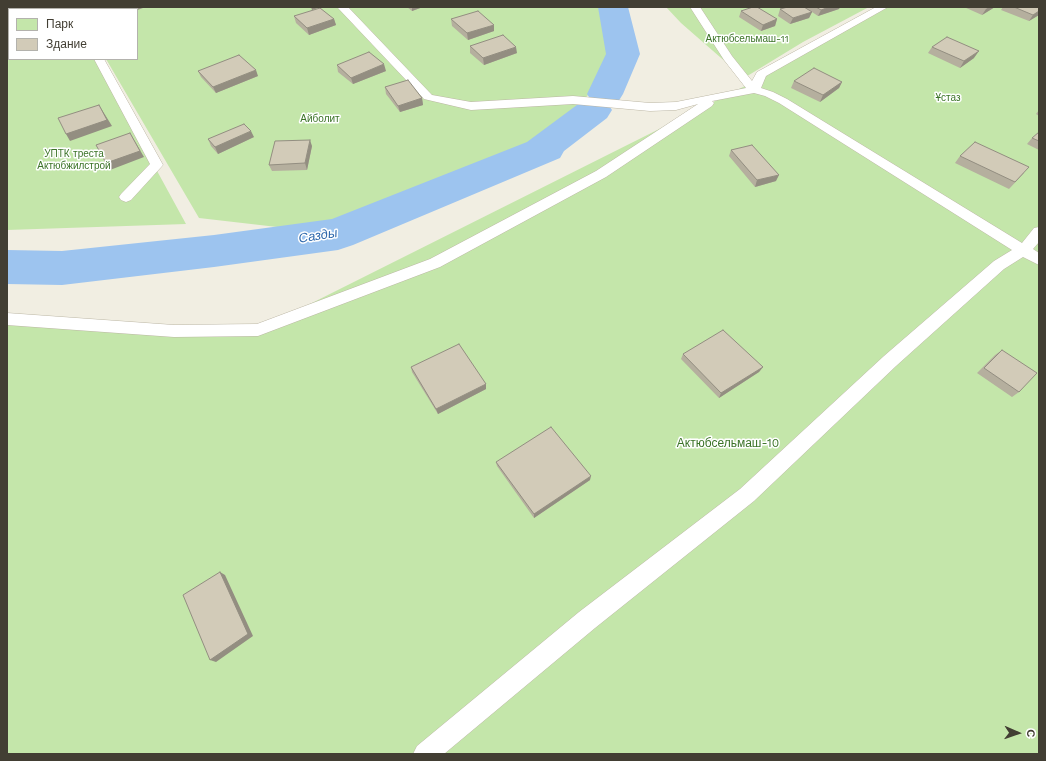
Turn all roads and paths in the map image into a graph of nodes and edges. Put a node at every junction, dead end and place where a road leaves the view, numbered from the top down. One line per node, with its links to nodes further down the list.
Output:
1 (342, 7): 6 (lane)
2 (695, 7): 5 (lane)
3 (884, 7): 5 (lane)
4 (100, 60): 7 (lane)
5 (754, 90): 6 (lane); 9 (lane)
6 (718, 96): 10 (lane)
7 (126, 197)
8 (1039, 232): 9 (lane)
9 (1031, 255): 11 (lane)
10 (7, 319)
11 (425, 754)

